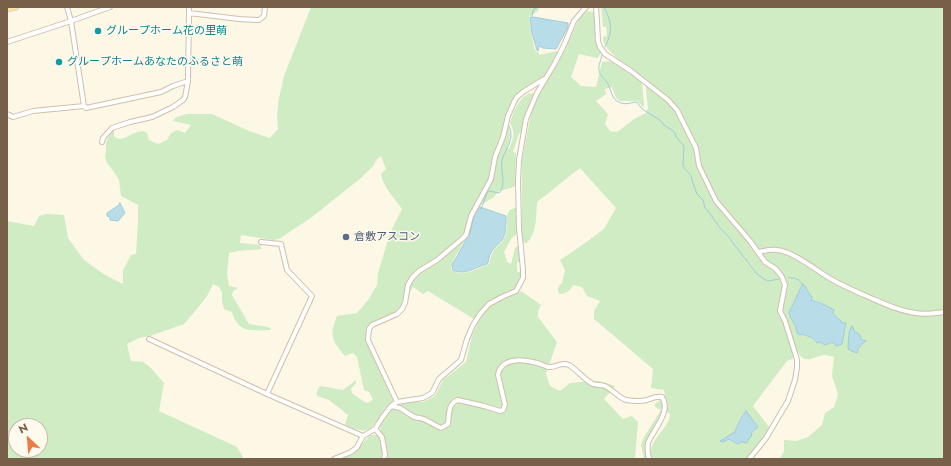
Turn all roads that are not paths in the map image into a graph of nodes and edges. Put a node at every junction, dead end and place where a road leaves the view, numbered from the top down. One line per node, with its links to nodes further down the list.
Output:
1 (16, 7): 8 (main road)
2 (66, 7): 10 (street)
3 (110, 7): 10 (street)
4 (188, 7): 9 (street)
5 (265, 7): 9 (street)
6 (586, 7): 12 (street)
7 (596, 7): 18 (street)
8 (7, 9)
9 (189, 13): 13 (street)
10 (71, 21): 11 (street); 14 (street)
11 (7, 42)
12 (546, 78): 22 (street); 22 (street)
13 (188, 82): 14 (street); 16 (street)
14 (84, 106): 15 (street)
15 (7, 114)
16 (102, 142)
17 (261, 242): 21 (street)
18 (758, 252): 19 (street); 29 (street)
19 (944, 312)
20 (149, 339): 21 (street)
21 (267, 394): 25 (street)
22 (396, 402): 23 (street)
23 (391, 406): 24 (street); 28 (street)
24 (375, 429): 25 (street); 27 (street)
25 (362, 436): 26 (street)
26 (334, 459)
27 (384, 459)
28 (649, 459)
29 (749, 459)

